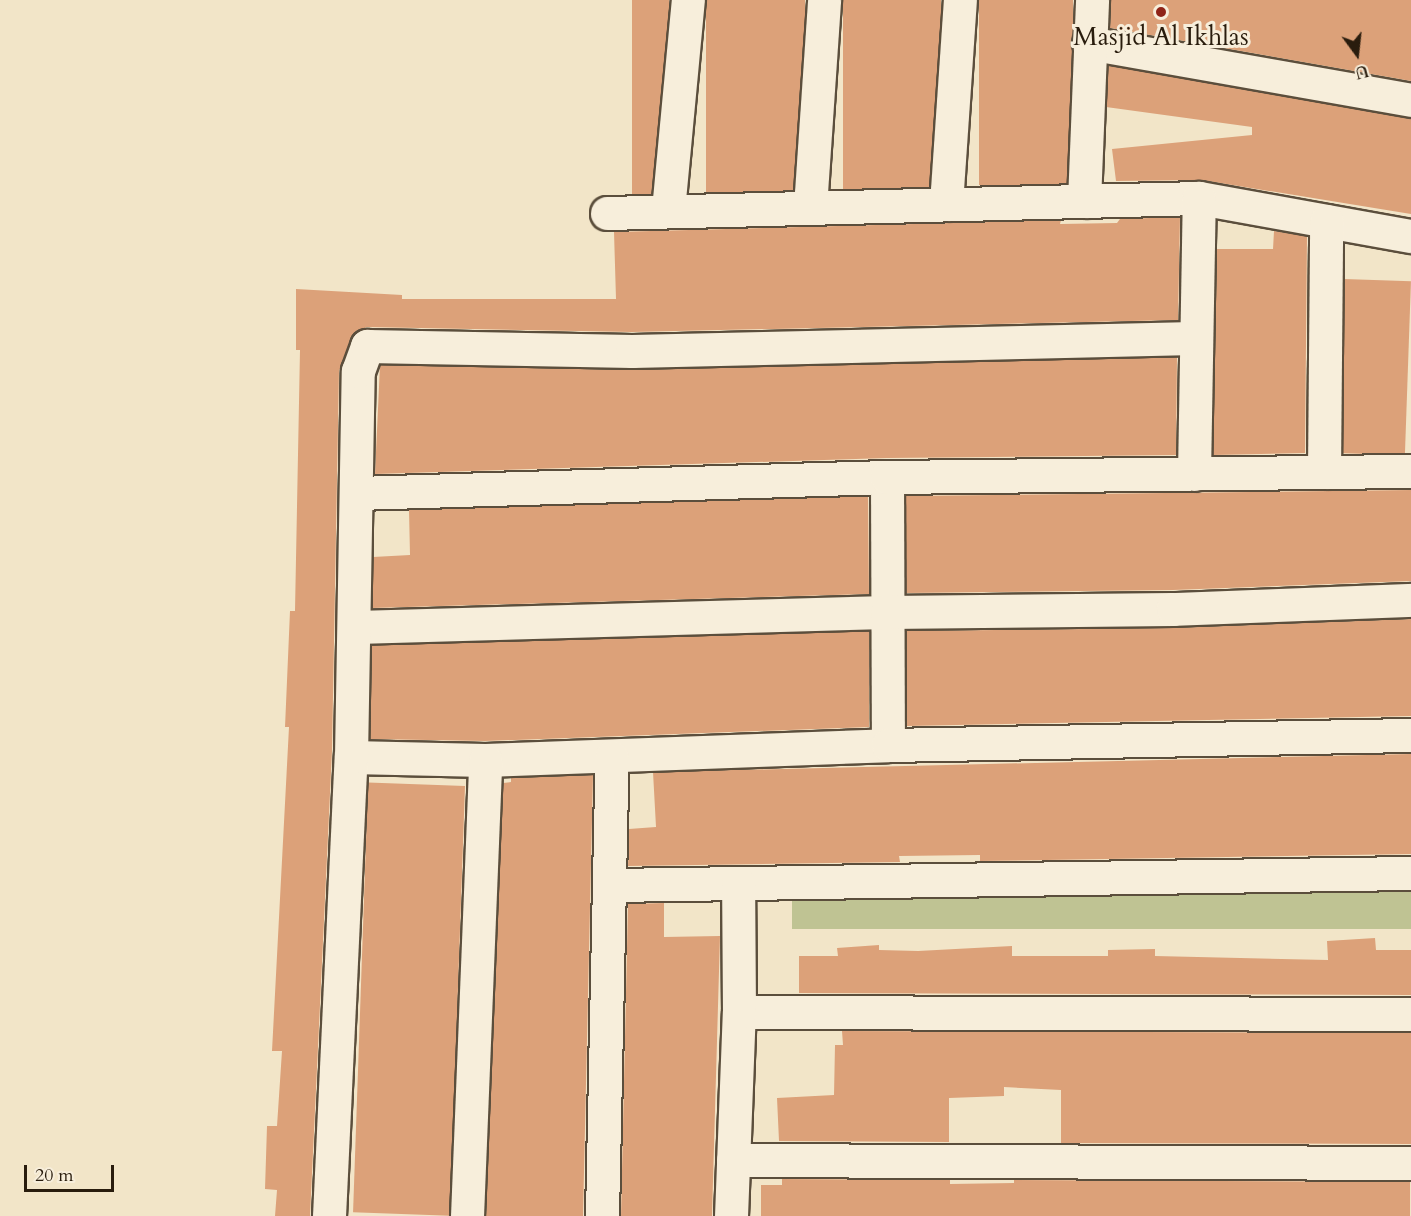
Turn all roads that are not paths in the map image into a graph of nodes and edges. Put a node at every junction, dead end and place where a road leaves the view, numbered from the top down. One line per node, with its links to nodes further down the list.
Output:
1 (688, 0): 11 (street)
2 (824, 0): 10 (street)
3 (960, 0): 9 (street)
4 (1092, 0): 5 (street)
5 (1089, 43): 6 (street); 8 (street)
6 (1411, 100)
7 (1199, 198): 8 (street); 13 (street); 15 (street)
8 (1084, 201): 9 (street)
9 (946, 204): 10 (street)
10 (810, 207): 11 (street)
11 (668, 210): 12 (street)
12 (607, 213)
13 (1326, 221): 14 (street); 17 (street)
14 (1411, 236)
15 (1194, 338): 18 (street); 20 (street)
16 (1411, 471): 17 (street)
17 (1324, 472): 18 (street)
18 (1194, 474): 19 (street)
19 (887, 477): 20 (street); 22 (street)
20 (357, 493): 23 (street)
21 (1411, 600): 22 (street)
22 (887, 612): 23 (street); 25 (street)
23 (356, 627): 26 (street)
24 (1411, 735): 25 (street)
25 (888, 745): 27 (street)
26 (351, 757): 28 (street); 36 (street)
27 (612, 757): 28 (street); 31 (street)
28 (485, 760): 37 (street)
29 (1411, 873): 30 (street)
30 (738, 882): 31 (street); 32 (street)
31 (611, 885): 38 (street)
32 (739, 1012): 33 (street); 34 (street)
33 (1411, 1014)
34 (733, 1160): 35 (street); 39 (street)
35 (1411, 1162)
36 (329, 1216)
37 (467, 1216)
38 (602, 1216)
39 (731, 1216)

